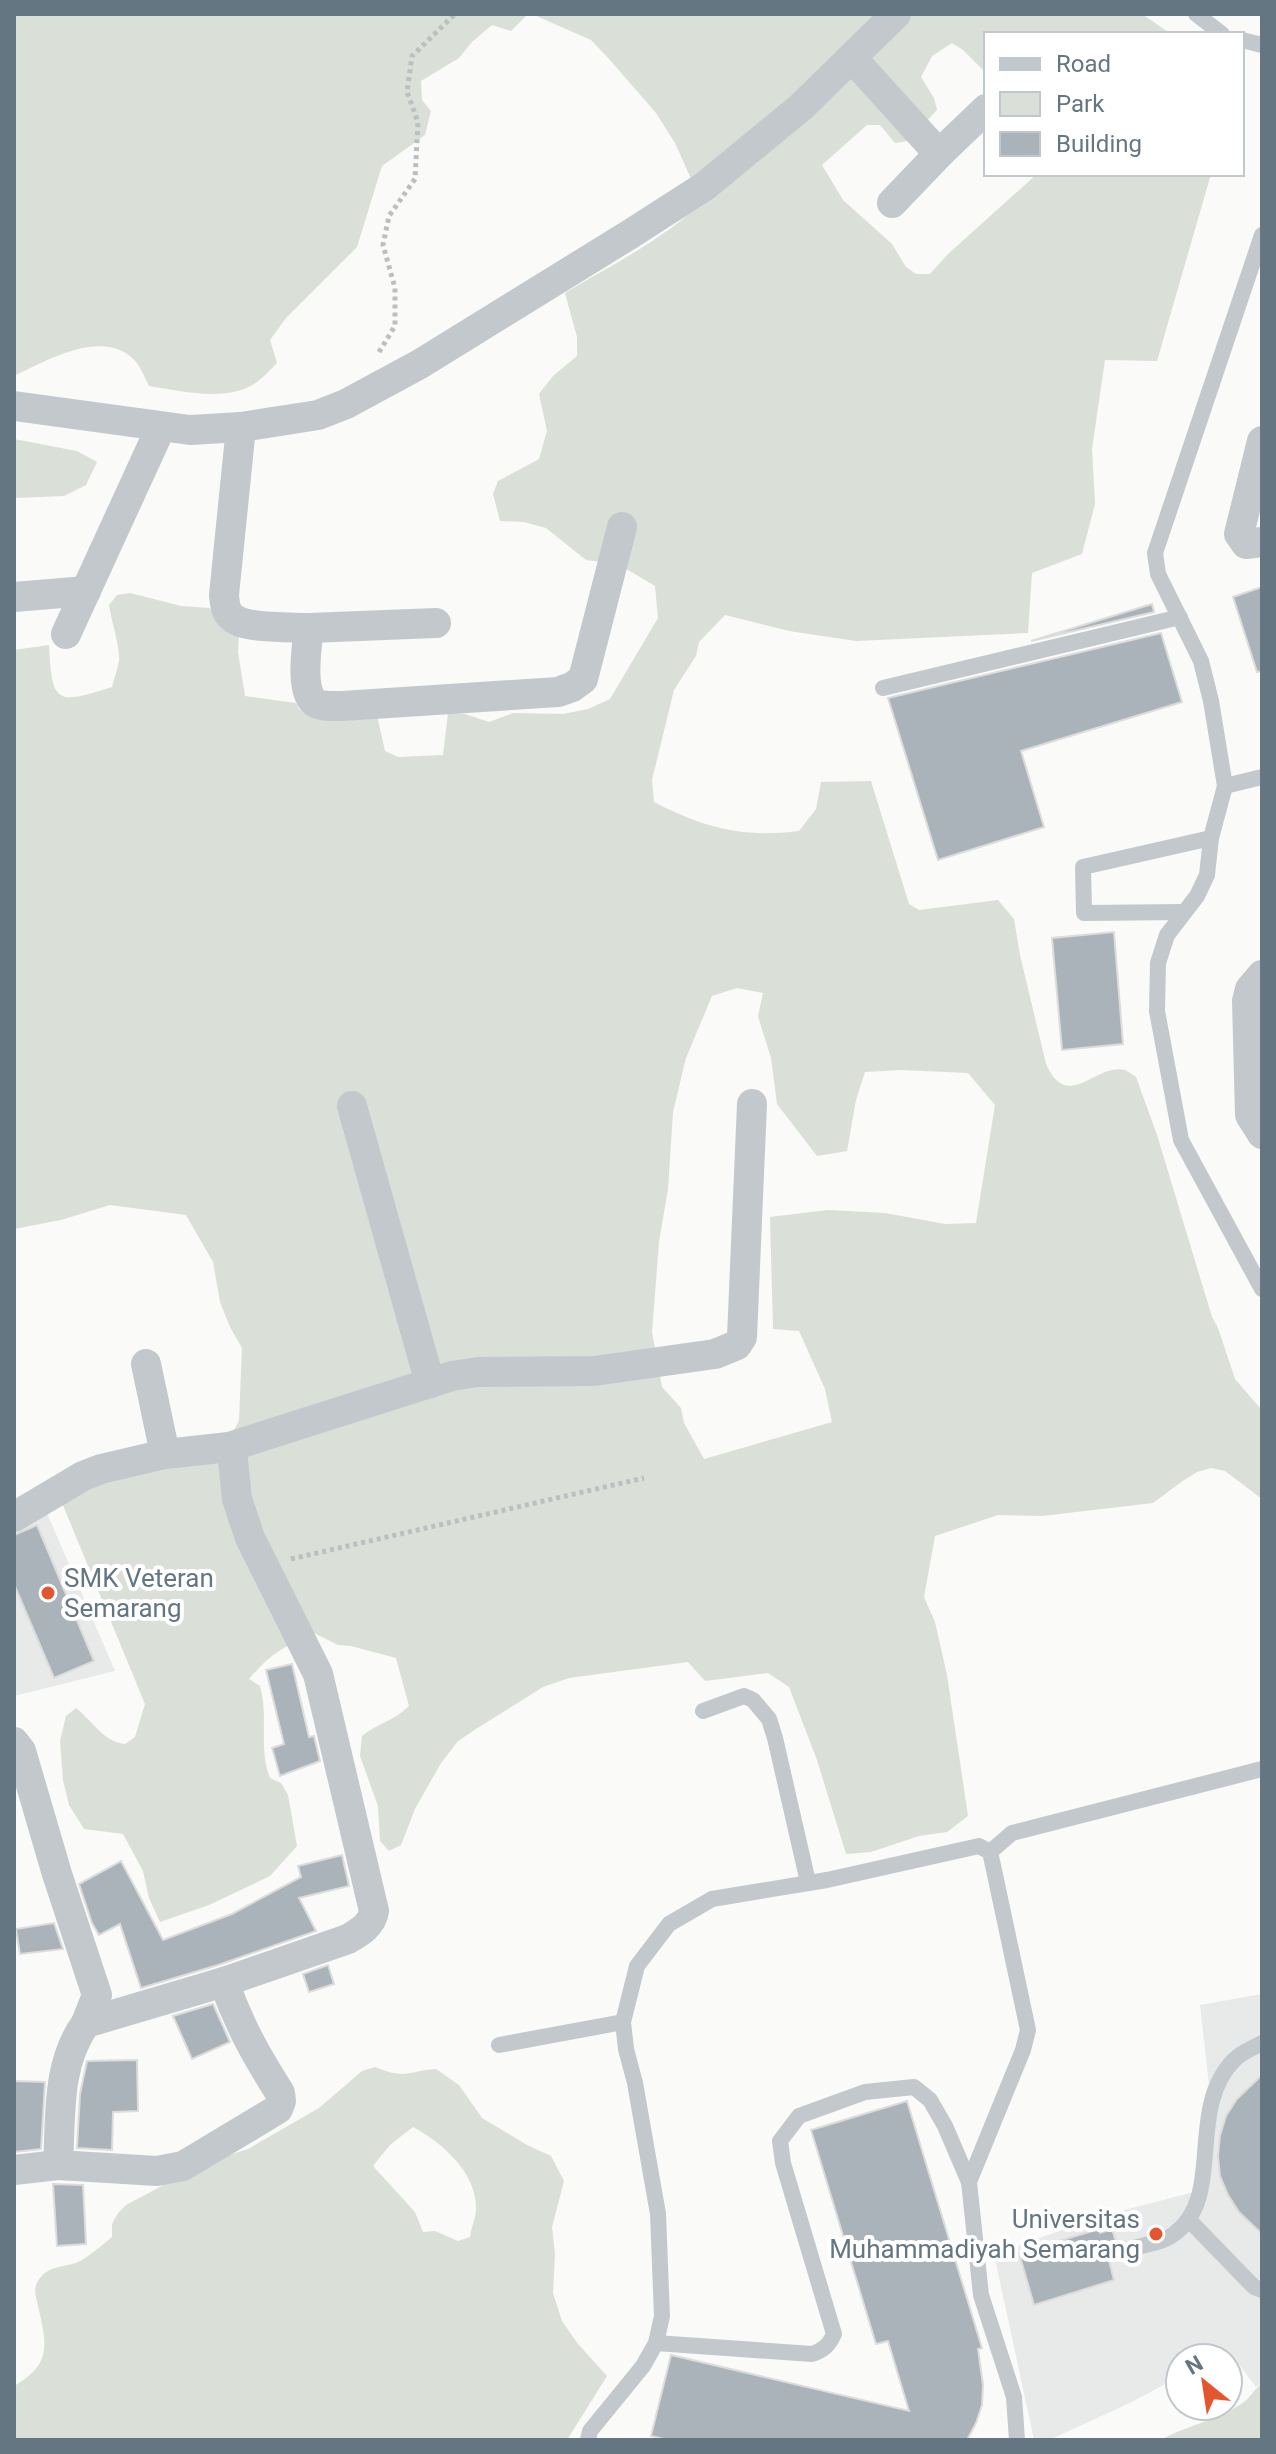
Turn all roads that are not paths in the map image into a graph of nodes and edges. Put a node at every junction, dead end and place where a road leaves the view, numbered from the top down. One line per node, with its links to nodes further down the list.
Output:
1 (896, 14): 4 (street)
2 (1196, 14): 3 (lane)
3 (1219, 32)
4 (853, 59): 6 (street); 11 (street)
5 (984, 111): 6 (street)
6 (939, 154): 7 (street)
7 (892, 203)
8 (1262, 235): 17 (lane)
9 (14, 406): 10 (street)
10 (161, 427): 11 (street); 15 (street)
11 (241, 427): 19 (street)
12 (1259, 449): 14 (street)
13 (622, 527): 19 (street)
14 (1262, 542)
15 (86, 591): 16 (street); 20 (street)
16 (14, 597)
17 (1180, 617): 21 (lane); 23 (lane)
18 (436, 623): 19 (street)
19 (309, 628)
20 (66, 634)
21 (883, 688)
22 (1262, 777): 23 (lane)
23 (1225, 786): 24 (lane)
24 (1211, 838): 25 (lane); 25 (lane)
25 (1184, 912): 30 (lane)
26 (1262, 975): 29 (street)
27 (752, 1104): 32 (street)
28 (352, 1106): 32 (street)
29 (1256, 1124)
30 (1262, 1289)
31 (146, 1364): 34 (street)
32 (430, 1383): 33 (street)
33 (229, 1447): 34 (street); 41 (street)
34 (165, 1454): 35 (street)
35 (14, 1517)
36 (703, 1711): 40 (lane)
37 (14, 1742): 43 (street)
38 (1262, 1769): 39 (lane)
39 (990, 1852): 40 (lane); 48 (lane)
40 (808, 1882): 42 (lane)
41 (224, 1982): 43 (street); 46 (street)
42 (623, 2022): 45 (lane); 52 (lane)
43 (86, 2023): 46 (street)
44 (1262, 2043): 49 (lane)
45 (499, 2045)
46 (58, 2165): 47 (street)
47 (14, 2170)
48 (969, 2182): 52 (lane); 54 (lane)
49 (1189, 2220): 50 (lane); 51 (lane)
50 (1121, 2251)
51 (1262, 2290)
52 (656, 2343): 53 (lane)
53 (588, 2440)
54 (1017, 2440)

